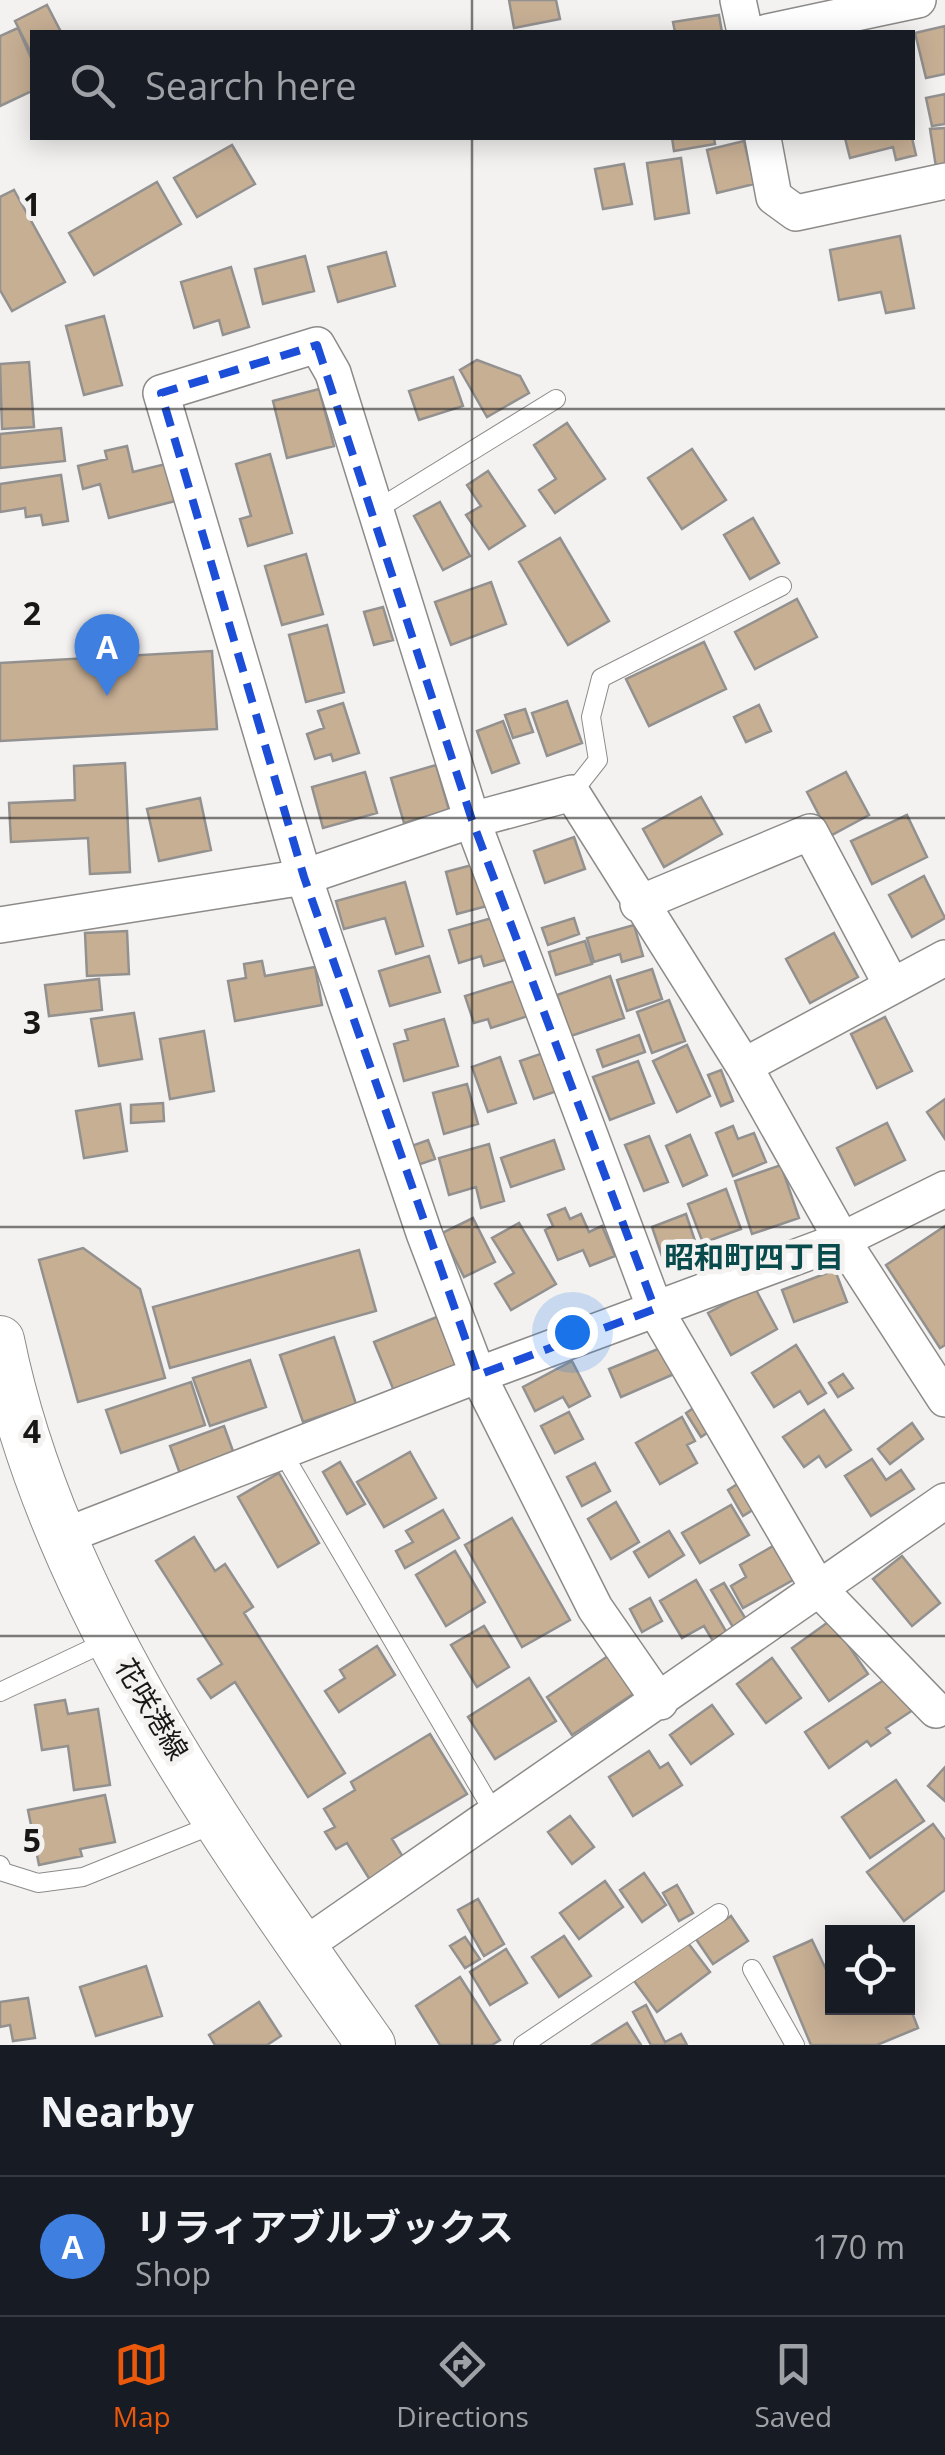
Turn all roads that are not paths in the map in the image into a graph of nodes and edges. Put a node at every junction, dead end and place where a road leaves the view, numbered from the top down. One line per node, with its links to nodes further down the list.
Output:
1 (738, 0): 3 (street)
2 (918, 0): 4 (street)
3 (746, 30)
4 (777, 30)
5 (763, 140): 6 (street)
6 (945, 181)
7 (556, 399): 8 (lane)
8 (376, 510): 11 (street); 12 (street)
9 (782, 586): 10 (lane)
10 (572, 793): 11 (street); 13 (street)
11 (472, 820): 12 (street); 20 (street)
12 (304, 877): 14 (street); 22 (street)
13 (638, 904): 16 (street); 17 (street)
14 (0, 926)
15 (945, 958): 16 (street)
16 (892, 986): 17 (street)
17 (744, 1066): 19 (street)
18 (945, 1189): 19 (street)
19 (842, 1240): 20 (street); 23 (street)
20 (655, 1309): 22 (street); 27 (street)
21 (0, 1340): 26 (main road, 花咲港線)
22 (478, 1375): 24 (street); 30 (street)
23 (945, 1400)
24 (281, 1450): 26 (street); 32 (lane)
25 (945, 1502): 27 (street)
26 (62, 1537): 28 (main road, 花咲港線)
27 (818, 1588): 30 (street); 31 (street)
28 (110, 1640): 29 (lane); 33 (main road, 花咲港線)
29 (0, 1692)
30 (660, 1702): 32 (street)
31 (936, 1710)
32 (496, 1816): 36 (street)
33 (220, 1822): 34 (lane); 36 (main road, 花咲港線)
34 (0, 1865)
35 (719, 1912): 39 (lane)
36 (302, 1947): 38 (main road, 花咲港線)
37 (752, 1969): 40 (lane)
38 (371, 2045)
39 (523, 2045)
40 (795, 2045)

